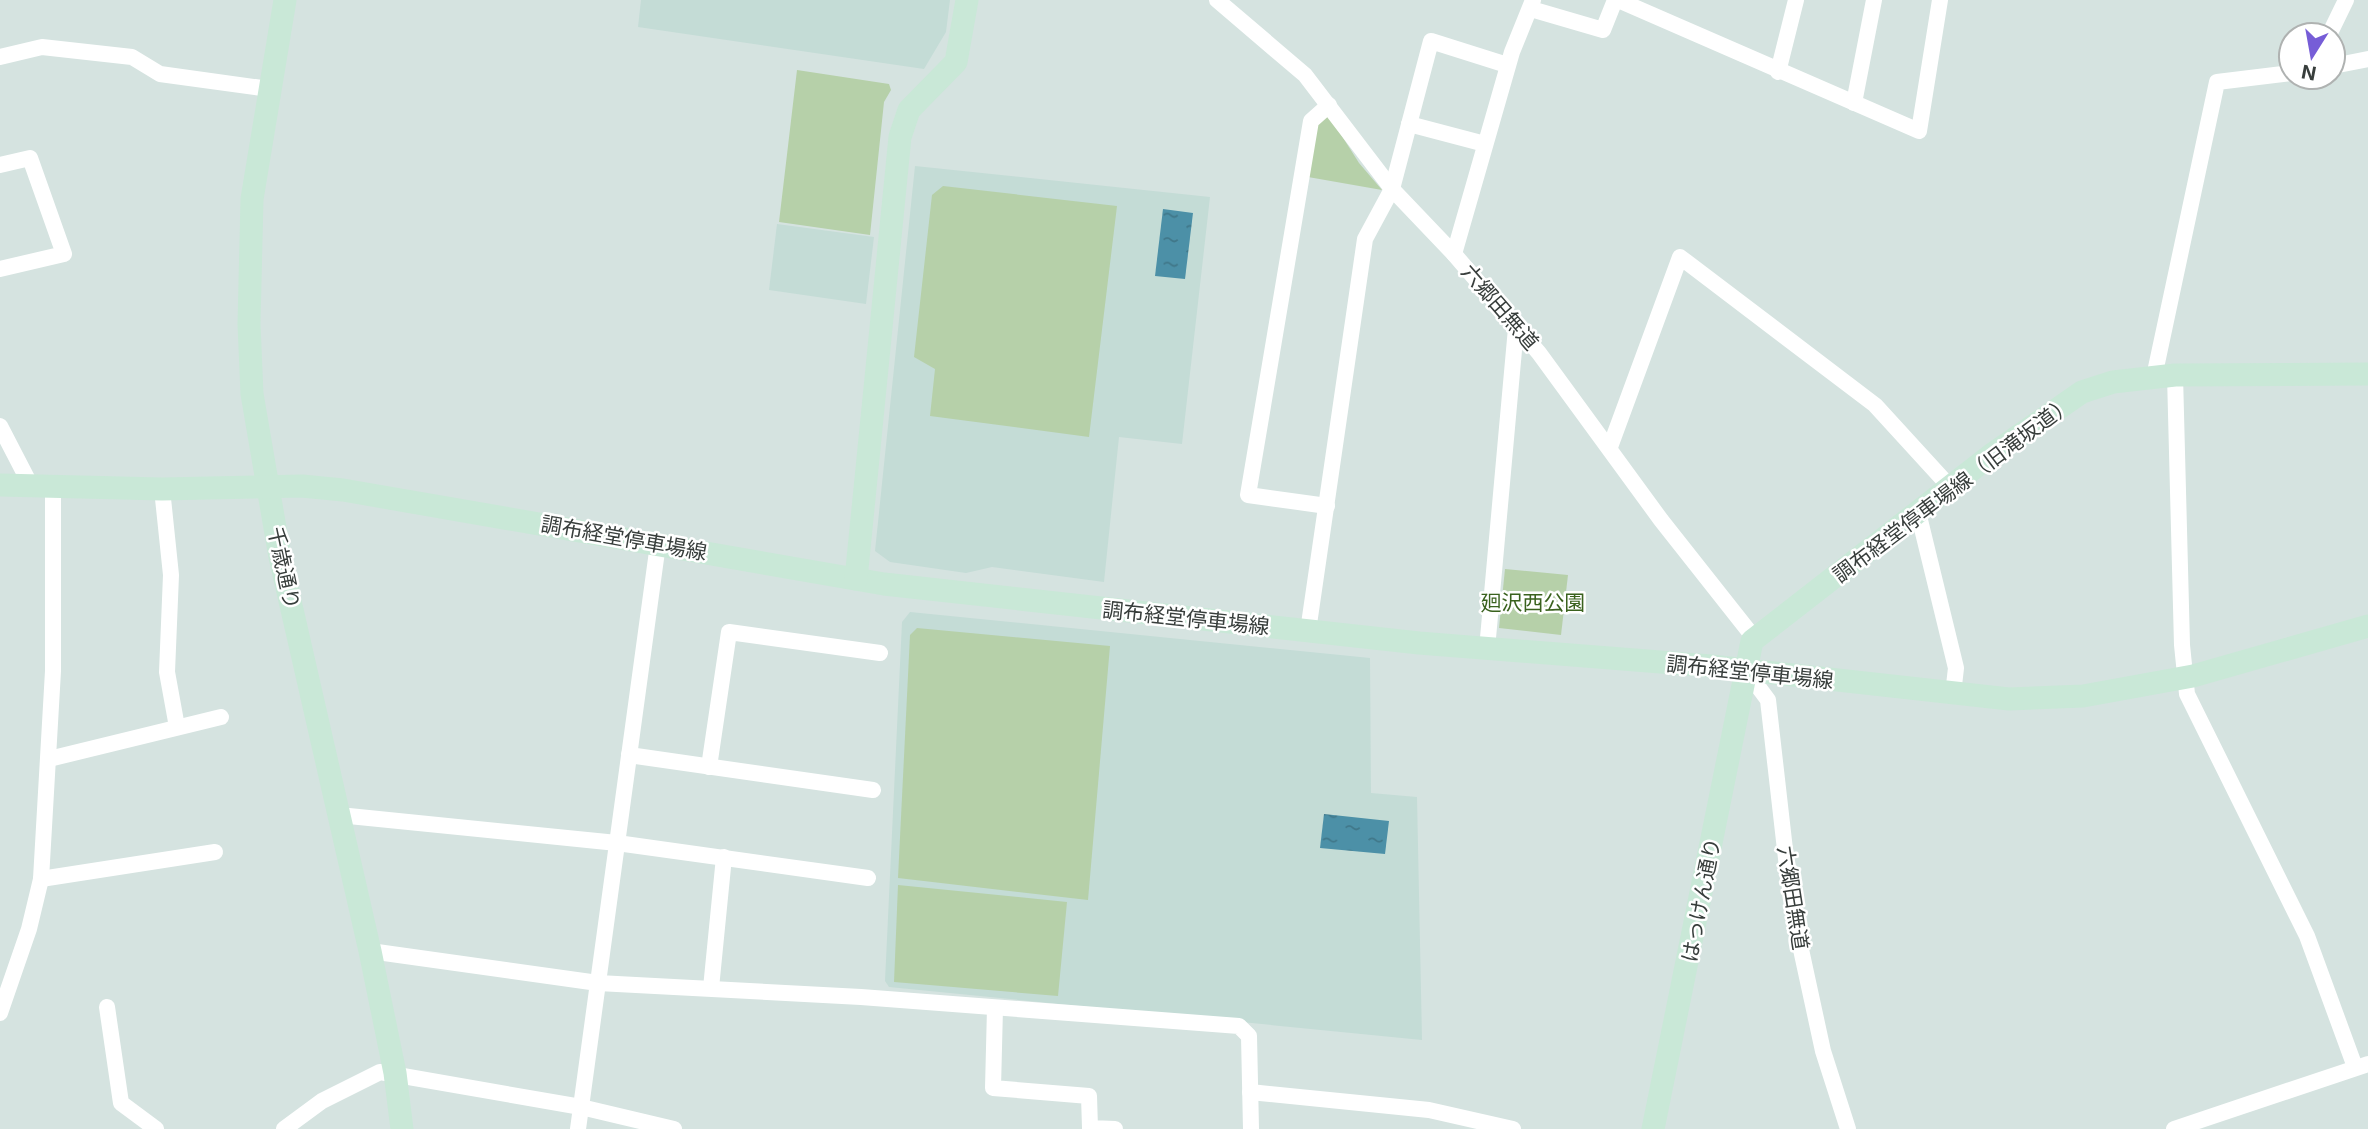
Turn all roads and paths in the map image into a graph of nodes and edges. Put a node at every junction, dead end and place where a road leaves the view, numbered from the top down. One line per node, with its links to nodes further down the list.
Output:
1 (285, 0): 17 (main road, 千歳通り)
2 (967, 0): 39 (main road)
3 (1217, 0): 19 (street, 六郷田無道)
4 (1616, 0): 9 (street); 15 (street)
5 (1796, 0): 15 (street)
6 (1874, 0): 18 (street)
7 (1940, 0): 18 (street)
8 (2346, 0): 10 (street)
9 (1532, 4): 14 (street)
10 (2336, 21)
11 (0, 57): 17 (street)
12 (2368, 59): 13 (street)
13 (2347, 63)
14 (1507, 65): 20 (street); 21 (street)
15 (1778, 72): 18 (street)
16 (2277, 75): 28 (street)
17 (269, 89): 33 (main road, 千歳通り)
18 (1854, 103)
19 (1329, 105): 23 (street, 六郷田無道); 36 (street)
20 (1409, 124): 21 (street); 23 (street)
21 (1485, 144): 24 (street)
22 (0, 165): 25 (street)
23 (1392, 189): 24 (street, 六郷田無道); 36 (street)
24 (1454, 254): 26 (street, 六郷田無道)
25 (0, 269)
26 (1516, 328): 30 (street, 六郷田無道); 43 (street)
27 (2368, 374): 28 (main road, 調布経堂停車場線（旧滝坂道）)
28 (2165, 376): 34 (main road, 調布経堂停車場線（旧滝坂道）); 46 (street)
29 (0, 426): 31 (street)
30 (1610, 447): 34 (street); 42 (street, 六郷田無道)
31 (41, 484): 32 (main road, 調布経堂停車場線); 35 (main road, 調布経堂停車場線); 51 (street)
32 (0, 485)
33 (267, 486): 35 (main road, 調布経堂停車場線); 38 (main road, 調布経堂停車場線); 54 (main road, 千歳通り)
34 (1951, 487): 37 (main road, 調布経堂停車場線（旧滝坂道）)
35 (162, 489): 49 (street)
36 (1327, 506): 41 (street)
37 (1918, 512): 42 (main road, 調布経堂停車場線（旧滝坂道）); 47 (street)
38 (658, 544): 39 (main road, 調布経堂停車場線); 50 (street)
39 (856, 579): 41 (main road, 調布経堂停車場線)
40 (2368, 625): 46 (main road, 調布経堂停車場線)
41 (1308, 631): 43 (main road, 調布経堂停車場線)
42 (1755, 639): 45 (main road)
43 (1487, 649): 45 (main road, 調布経堂停車場線)
44 (880, 653): 52 (street)
45 (1745, 669): 47 (main road, 調布経堂停車場線); 79 (main road, はっけん通り); 80 (street, 六郷田無道)
46 (2184, 678): 47 (main road, 調布経堂停車場線); 66 (street)
47 (1953, 694)
48 (221, 717): 49 (street)
49 (177, 727): 51 (street)
50 (629, 755): 52 (street); 55 (street)
51 (49, 760): 59 (street)
52 (709, 766): 53 (street)
53 (873, 790)
54 (339, 815): 55 (street); 60 (main road, 千歳通り)
55 (617, 843): 57 (street); 61 (street)
56 (215, 852): 59 (street)
57 (724, 857): 58 (street); 62 (street)
58 (868, 878)
59 (41, 880): 65 (street)
60 (370, 951): 61 (street); 67 (main road, 千歳通り)
61 (598, 983): 62 (street); 69 (street)
62 (711, 988): 64 (street)
63 (107, 1007): 71 (street)
64 (995, 1008): 68 (street); 76 (street)
65 (0, 1013)
66 (2362, 1066): 70 (street)
67 (395, 1073): 69 (street); 72 (street); 73 (main road, 千歳通り)
68 (1250, 1092): 77 (street); 78 (street)
69 (581, 1107): 74 (street); 75 (street)
70 (2178, 1128)
71 (156, 1129)
72 (284, 1129)
73 (402, 1129)
74 (578, 1129)
75 (674, 1129)
76 (1115, 1129)
77 (1251, 1129)
78 (1513, 1129)
79 (1653, 1129)
80 (1848, 1129)

